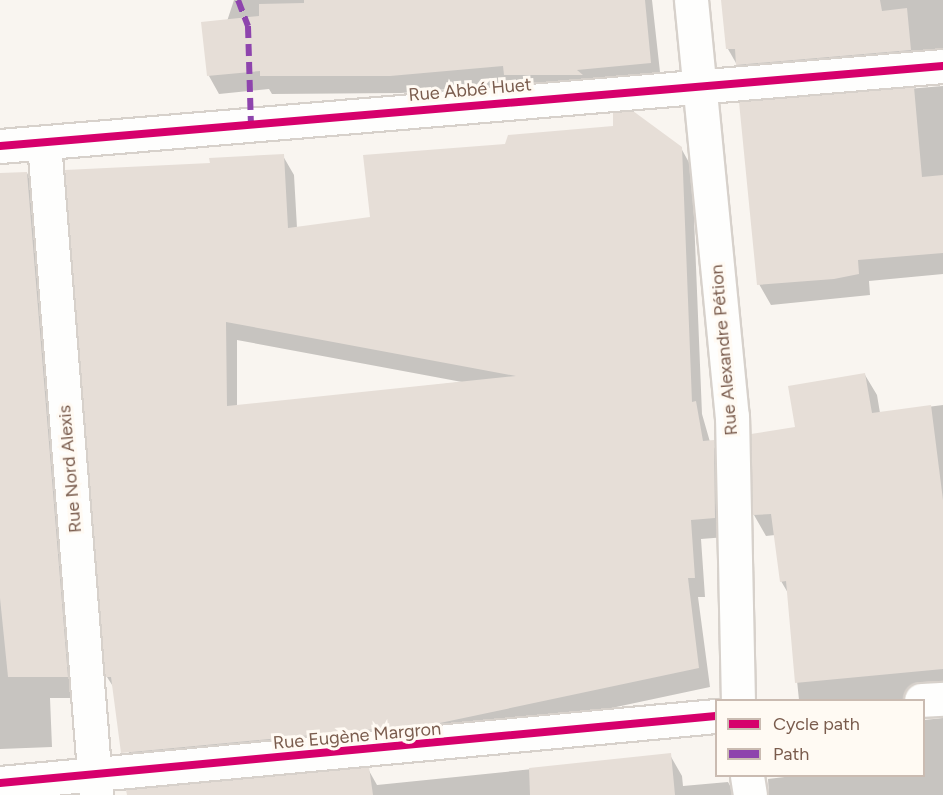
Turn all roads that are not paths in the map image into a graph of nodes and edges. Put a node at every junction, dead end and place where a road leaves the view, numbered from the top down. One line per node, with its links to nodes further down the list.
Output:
1 (691, 0): 3 (street, Rue Alexandre Pétion)
2 (943, 66): 3 (street, Rue Abbé Huet)
3 (699, 85): 4 (street, Rue Abbé Huet); 6 (street, Rue Alexandre Pétion)
4 (44, 143): 5 (street, Rue Abbé Huet); 12 (street, Rue Nord Alexis)
5 (0, 146)
6 (738, 699)
7 (943, 699): 8 (street)
8 (925, 700)
9 (715, 717): 12 (street, Rue Eugène Margron)
10 (747, 777): 13 (street)
11 (0, 783): 12 (street, Rue Eugène Margron)
12 (95, 785)
13 (750, 795)

